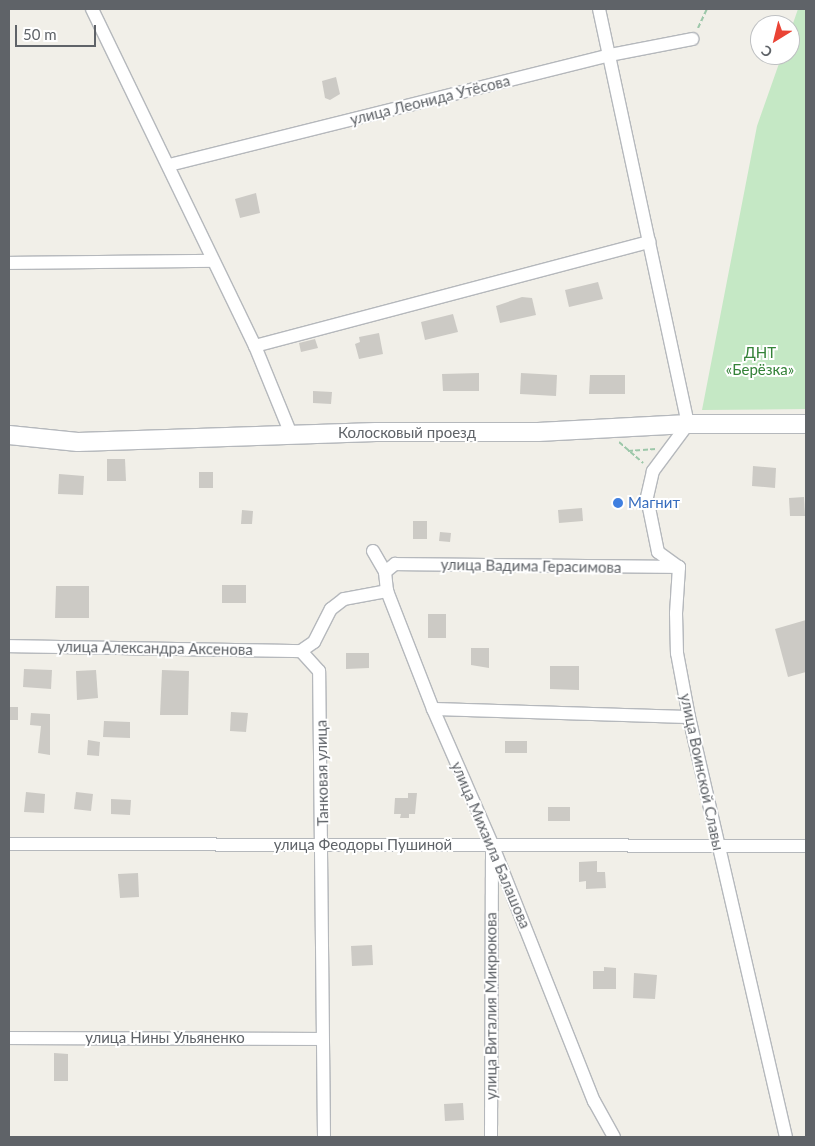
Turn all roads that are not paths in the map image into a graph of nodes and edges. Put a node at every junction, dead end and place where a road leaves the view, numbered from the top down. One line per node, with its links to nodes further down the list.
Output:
1 (92, 9): 5 (street)
2 (599, 9): 4 (street)
3 (692, 39): 4 (street, улица Леонида Утёсова)
4 (610, 55): 5 (street, улица Леонида Утёсова); 6 (street)
5 (169, 165): 7 (street)
6 (650, 242): 9 (street); 10 (street)
7 (212, 261): 8 (street); 9 (street)
8 (9, 263)
9 (255, 346): 12 (street)
10 (688, 424): 11 (street, Колосковый проезд); 12 (street, Колосковый проезд); 15 (street)
11 (806, 424)
12 (291, 434): 13 (street, Колосковый проезд)
13 (9, 435)
14 (372, 551): 16 (street, улица Михаила Балашова)
15 (679, 567): 16 (street, улица Вадима Герасимова); 21 (street, улица Воинской Славы)
16 (385, 572): 17 (street, улица Михаила Балашова)
17 (387, 591): 19 (street); 20 (street, улица Михаила Балашова)
18 (9, 646): 19 (street, улица Александра Аксенова)
19 (301, 651): 24 (street, Танковая улица)
20 (433, 709): 21 (street); 23 (street, улица Михаила Балашова)
21 (689, 717): 25 (street, улица Воинской Славы)
22 (9, 844): 24 (street, улица Феодоры Пушиной)
23 (492, 844): 24 (street, улица Феодоры Пушиной); 25 (street, улица Феодоры Пушиной); 30 (street, улица Виталия Микрюкова); 31 (street, улица Михаила Балашова)
24 (323, 845): 28 (street, Танковая улица)
25 (717, 846): 26 (street, улица Феодоры Пушиной); 32 (street, улица Воинской Славы)
26 (806, 846)
27 (9, 1038): 28 (street, улица Нины Ульяненко)
28 (322, 1039): 29 (street, Танковая улица)
29 (324, 1137)
30 (491, 1137)
31 (614, 1137)
32 (786, 1137)

